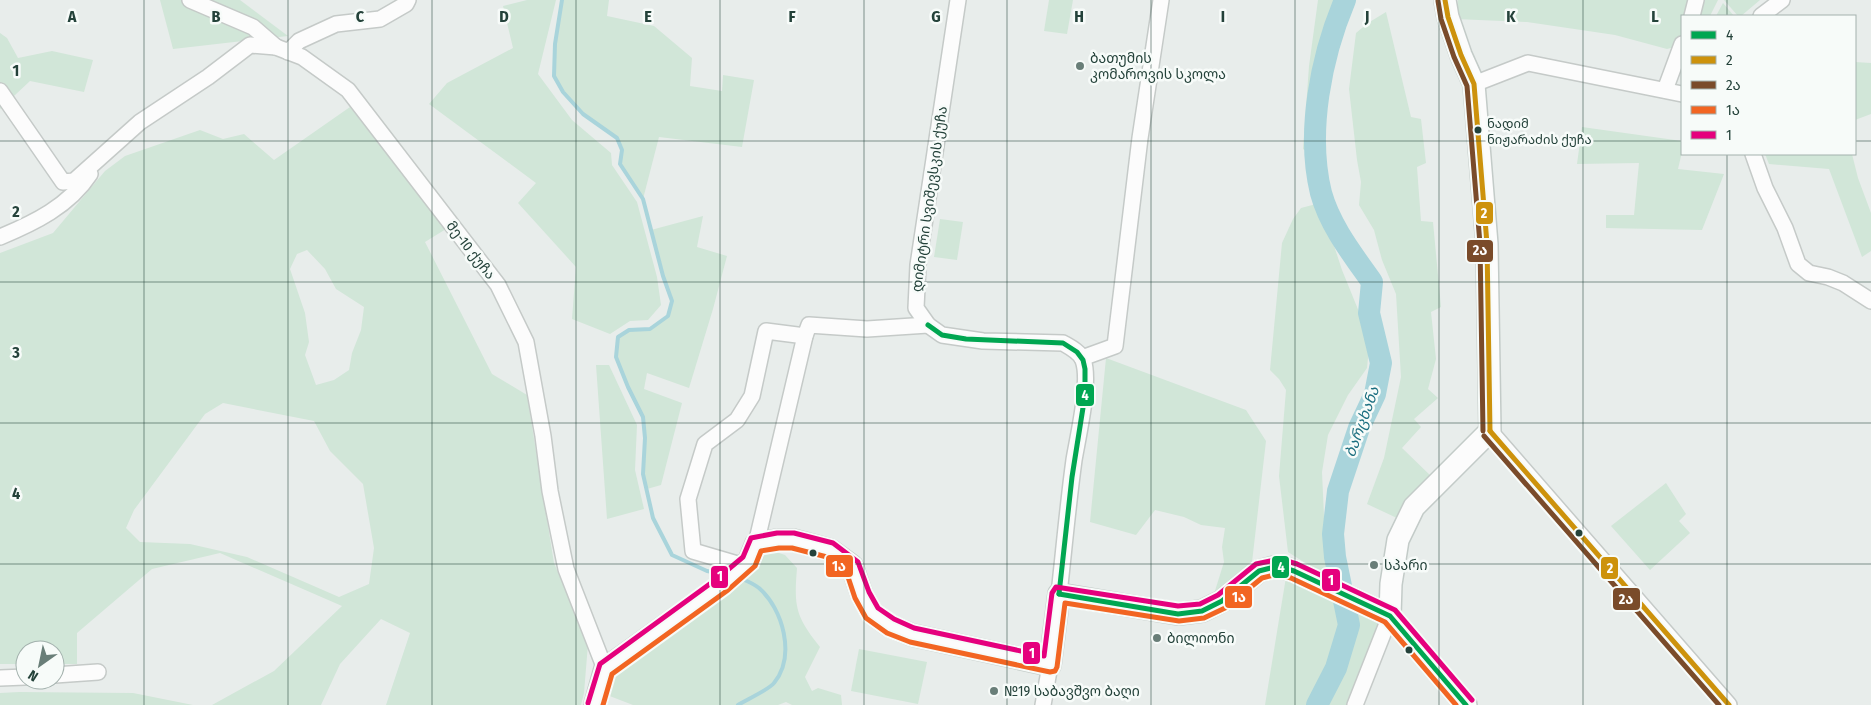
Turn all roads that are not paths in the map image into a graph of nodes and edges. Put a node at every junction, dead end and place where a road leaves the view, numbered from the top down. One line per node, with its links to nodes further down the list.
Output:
1 (190, 0): 11 (street)
2 (958, 0): 20 (street, დიმიტრი სვიშევსკის ქუჩა)
3 (1160, 0): 22 (street)
4 (1445, 0): 12 (street)
5 (1696, 0): 8 (street)
6 (1782, 0): 9 (street)
7 (405, 2): 11 (street)
8 (1692, 15)
9 (1762, 15)
10 (1681, 47): 14 (street)
11 (282, 50): 16 (street, მე-10 ქუჩა); 29 (street, მე-10 ქუჩა)
12 (1474, 84): 14 (street); 23 (street)
13 (0, 90): 16 (street)
14 (1665, 90): 15 (street)
15 (1681, 94)
16 (105, 152): 18 (street)
17 (1753, 155): 19 (street)
18 (0, 237)
19 (1871, 302)
20 (928, 325): 21 (street); 22 (street)
21 (805, 336): 24 (street); 25 (street)
22 (1082, 358): 26 (street)
23 (1490, 431): 27 (street); 38 (street)
24 (756, 544): 25 (street); 28 (street)
25 (734, 574): 29 (street)
26 (1059, 594): 27 (street); 28 (street)
27 (1382, 612): 36 (street); 37 (street)
28 (1050, 665): 35 (street)
29 (606, 669): 34 (street)
30 (98, 672): 31 (street)
31 (65, 674)
32 (15, 677): 33 (street)
33 (0, 678)
34 (595, 705)
35 (1043, 705)
36 (1356, 705)
37 (1466, 705)
38 (1730, 705)

